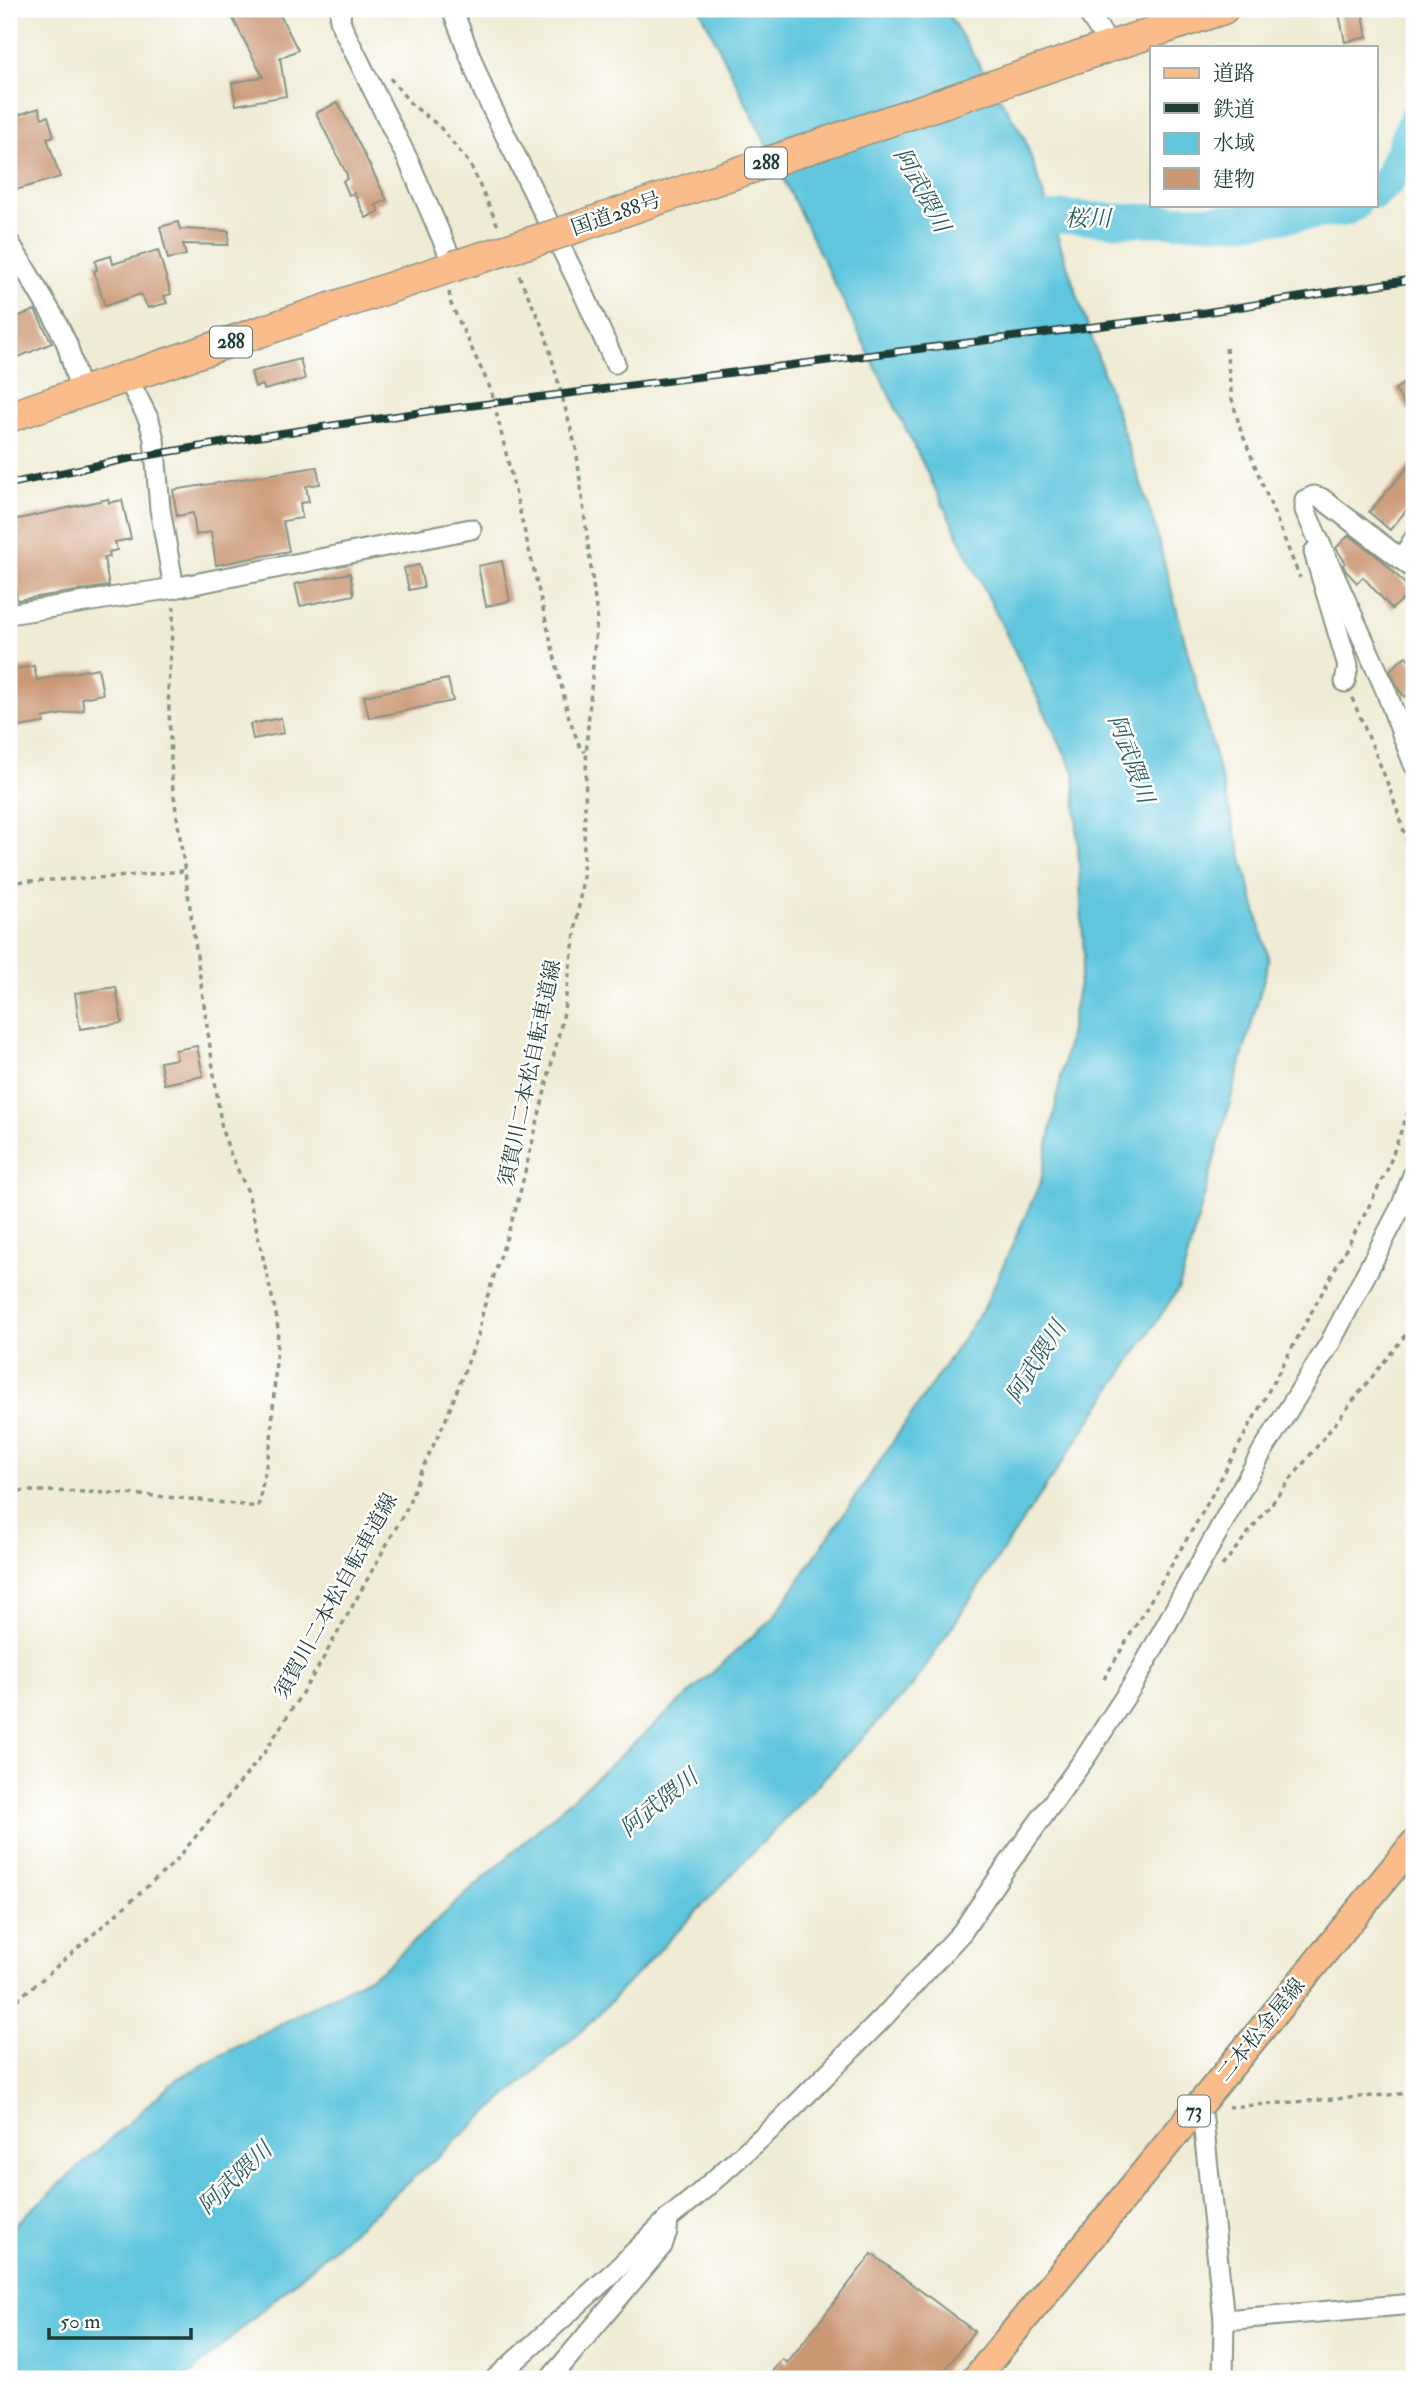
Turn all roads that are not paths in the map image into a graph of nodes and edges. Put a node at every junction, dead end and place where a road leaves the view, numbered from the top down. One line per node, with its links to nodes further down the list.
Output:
1 (341, 9): 7 (street)
2 (452, 9): 8 (street)
3 (1086, 9): 5 (street)
4 (1223, 9): 5 (highway, 国道288号 / 288)
5 (1110, 46): 7 (highway, 国道288号 / 288, bridge)
6 (9, 242): 10 (street)
7 (449, 268): 9 (highway, 国道288号 / 288)
8 (615, 363)
9 (127, 377): 10 (highway, 国道288号 / 288); 16 (street)
10 (81, 393): 11 (highway, 国道288号 / 288)
11 (9, 417)
12 (1310, 520): 15 (street); 18 (street); 19 (street)
13 (471, 529): 16 (street)
14 (1414, 539): 15 (street)
15 (1408, 564)
16 (174, 588): 17 (street)
17 (9, 614)
18 (1345, 682)
19 (1414, 765)
20 (1414, 1172): 23 (street)
21 (1414, 1843): 22 (main road, 二本松金屋線 / 73)
22 (1196, 2109): 25 (street); 28 (main road, 二本松金屋線 / 73)
23 (668, 2219): 26 (street); 27 (street)
24 (1414, 2304): 25 (street)
25 (1224, 2320): 29 (street)
26 (495, 2379)
27 (550, 2379)
28 (975, 2379)
29 (1223, 2379)

